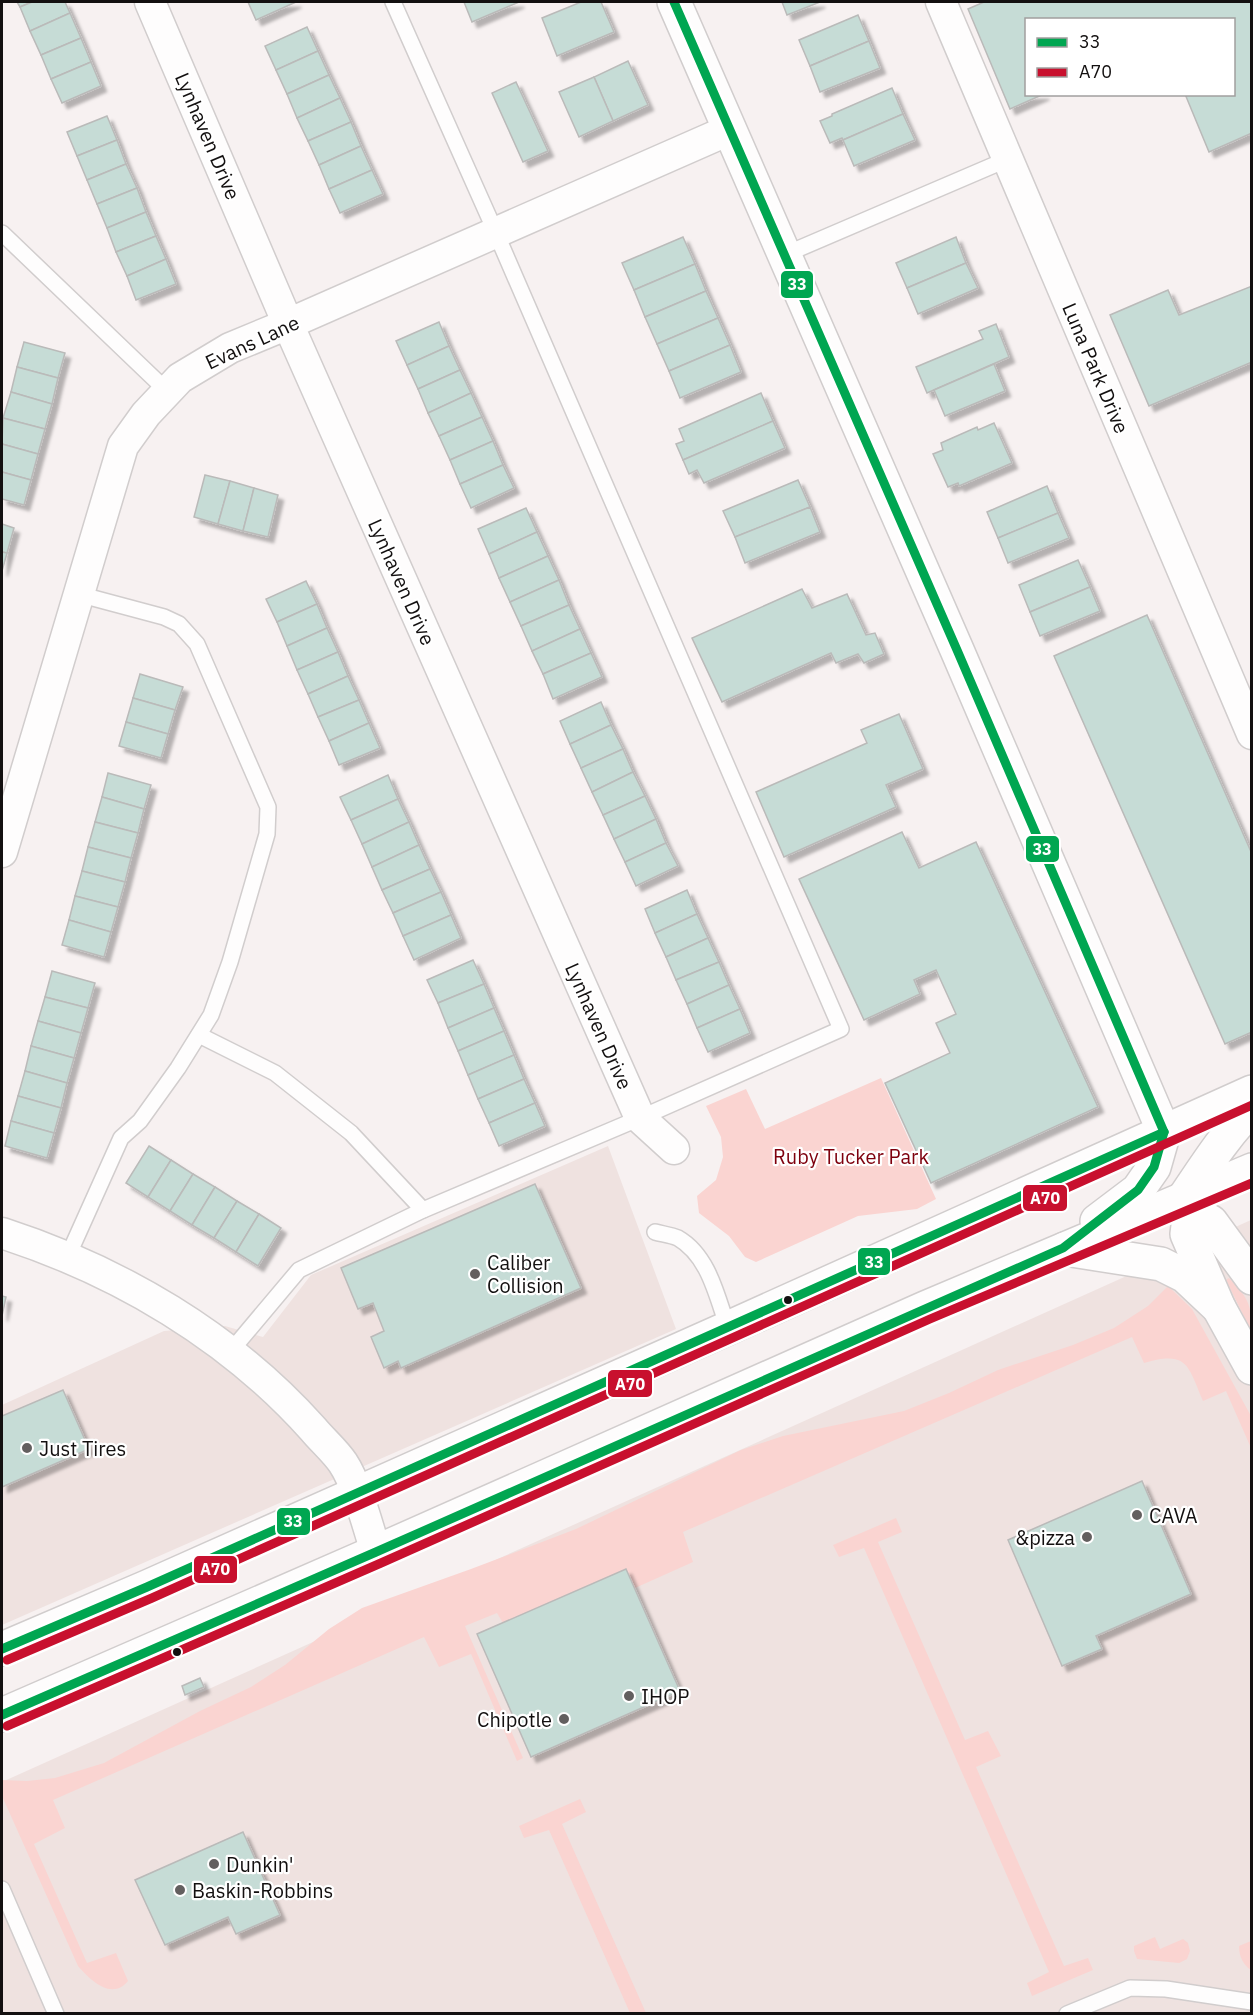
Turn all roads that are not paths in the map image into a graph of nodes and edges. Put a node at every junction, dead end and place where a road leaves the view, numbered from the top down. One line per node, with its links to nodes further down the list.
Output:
1 (150, 2): 10 (street, Lynhaven Drive)
2 (393, 2): 8 (lane)
3 (674, 2): 5 (main road)
4 (941, 2): 6 (street, Luna Park Drive)
5 (729, 130): 8 (street, Evans Lane); 9 (main road)
6 (1008, 159): 9 (lane); 13 (street, Luna Park Drive)
7 (2, 233): 11 (lane)
8 (496, 233): 10 (street, Evans Lane); 18 (lane)
9 (784, 255): 19 (main road)
10 (288, 324): 11 (street, Evans Lane); 18 (street, Lynhaven Drive)
11 (167, 391): 12 (street, Evans Lane)
12 (78, 594): 14 (street, Evans Lane); 15 (lane)
13 (1251, 734)
14 (2, 852)
15 (199, 1035): 27 (lane); 31 (lane)
16 (1251, 1092): 19 (main road)
17 (1251, 1108): 22 (main road)
18 (640, 1118): 20 (street, Lynhaven Drive); 27 (lane)
19 (1164, 1132): 21 (main road); 22 (main road); 24 (main road)
20 (674, 1149)
21 (1126, 1149): 24 (main road); 34 (main road)
22 (1211, 1157): 23 (main road); 26 (main road)
23 (1251, 1165)
24 (1154, 1167): 26 (main road); 30 (main road)
25 (1251, 1170): 26 (main road)
26 (1187, 1204): 30 (main road); 32 (main road); 33 (main road)
27 (423, 1209): 35 (lane)
28 (655, 1232): 34 (lane)
29 (2, 1233): 31 (street)
30 (1063, 1248): 33 (main road); 38 (main road)
31 (68, 1256): 35 (street)
32 (1251, 1278)
33 (1219, 1308): 36 (main road)
34 (729, 1328): 37 (main road)
35 (230, 1352): 37 (street)
36 (1251, 1368)
37 (356, 1493): 38 (street); 39 (main road)
38 (376, 1552): 40 (main road)
39 (2, 1649)
40 (2, 1715)
41 (2, 1889): 43 (lane)
42 (1251, 2002): 44 (lane)
43 (56, 2013)
44 (1067, 2013)

